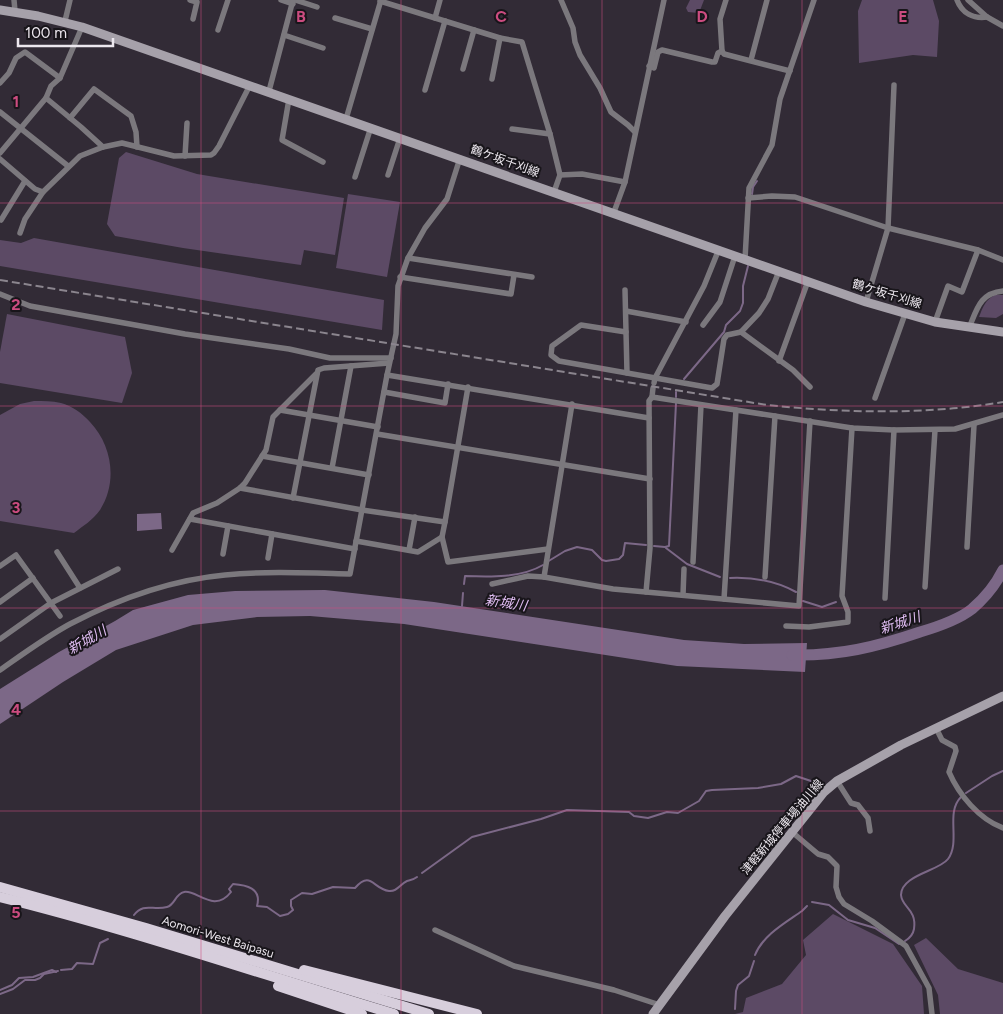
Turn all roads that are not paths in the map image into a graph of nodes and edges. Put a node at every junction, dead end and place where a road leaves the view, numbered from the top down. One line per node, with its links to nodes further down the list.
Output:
1 (14, 0): 18 (street)
2 (70, 0): 23 (street)
3 (190, 0): 22 (street)
4 (228, 0): 28 (street)
5 (281, 0): 15 (street)
6 (381, 0): 21 (street); 27 (street)
7 (440, 0): 21 (street)
8 (561, 0): 54 (street)
9 (664, 0): 35 (street)
10 (726, 0): 33 (street)
11 (767, 0): 34 (street)
12 (814, 0): 37 (street)
13 (957, 0): 19 (street)
14 (968, 0): 19 (street)
15 (293, 1): 16 (street); 30 (street)
16 (317, 7)
17 (0, 10): 18 (main road, 鶴ケ坂千刈線)
18 (15, 11): 23 (main road, 鶴ケ坂千刈線)
19 (987, 17): 25 (street)
20 (335, 18): 27 (street)
21 (435, 18): 24 (street)
22 (192, 19)
23 (64, 21): 26 (main road, 鶴ケ坂千刈線)
24 (445, 21): 29 (street); 43 (street)
25 (1003, 26)
26 (82, 27): 38 (street); 41 (main road, 鶴ケ坂千刈線)
27 (372, 29): 49 (street)
28 (218, 30)
29 (474, 30): 31 (street); 36 (street)
30 (284, 35): 32 (street); 44 (street)
31 (500, 38): 39 (street); 55 (street)
32 (323, 48)
33 (722, 52): 34 (street); 35 (street)
34 (751, 60): 37 (street)
35 (649, 66): 54 (street)
36 (463, 69)
37 (790, 71): 72 (street)
38 (60, 78): 40 (street); 45 (street)
39 (492, 79)
40 (0, 83)
41 (250, 85): 44 (main road, 鶴ケ坂千刈線); 60 (street)
42 (894, 85): 75 (street)
43 (426, 90)
44 (269, 91): 46 (main road, 鶴ケ坂千刈線)
45 (46, 98): 48 (street); 51 (street)
46 (289, 99): 49 (main road, 鶴ケ坂千刈線); 63 (street)
47 (0, 112): 51 (street)
48 (70, 118): 57 (street); 58 (street)
49 (346, 119): 52 (main road, 鶴ケ坂千刈線)
50 (187, 123): 60 (street)
51 (21, 128): 59 (street); 64 (street)
52 (371, 128): 56 (main road, 鶴ケ坂千刈線); 67 (street)
53 (512, 129): 55 (street)
54 (635, 132): 69 (street)
55 (550, 134): 66 (street)
56 (400, 138): 61 (main road, 鶴ケ坂千刈線); 65 (street)
57 (102, 147): 58 (street); 64 (street)
58 (137, 147): 60 (street)
59 (0, 153)
60 (185, 156)
61 (460, 158): 71 (main road, 鶴ケ坂千刈線); 80 (street)
62 (0, 159): 68 (street)
63 (323, 162)
64 (68, 166): 70 (street)
65 (388, 174)
66 (560, 175): 69 (street); 71 (street)
67 (355, 177)
68 (25, 181): 70 (street); 74 (street)
69 (625, 182): 73 (street)
70 (43, 192): 76 (street)
71 (554, 192): 73 (main road, 鶴ケ坂千刈線)
72 (748, 198): 75 (street); 81 (street)
73 (614, 212): 77 (main road, 鶴ケ坂千刈線)
74 (1, 220)
75 (888, 228): 78 (street); 91 (street)
76 (20, 233)
77 (719, 249): 79 (main road, 鶴ケ坂千刈線); 94 (street)
78 (978, 250): 82 (street); 95 (street)
79 (735, 256): 81 (main road, 鶴ケ坂千刈線); 96 (street)
80 (408, 258): 84 (street); 85 (street)
81 (745, 259): 83 (main road, 鶴ケ坂千刈線)
82 (1003, 260)
83 (779, 271): 87 (main road, 鶴ケ坂千刈線); 99 (street)
84 (514, 275): 85 (street); 86 (street)
85 (400, 277): 101 (street)
86 (532, 278)
87 (808, 281): 91 (main road, 鶴ケ坂千刈線); 102 (street)
88 (625, 290): 92 (street)
89 (1003, 291): 97 (street)
90 (0, 294): 101 (street)
91 (866, 302): 93 (main road, 鶴ケ坂千刈線)
92 (626, 312): 94 (street); 98 (street)
93 (905, 314): 95 (main road, 鶴ケ坂千刈線); 113 (street)
94 (686, 322): 107 (street)
95 (935, 322): 97 (main road, 鶴ケ坂千刈線)
96 (703, 326)
97 (969, 328): 100 (main road, 鶴ケ坂千刈線)
98 (626, 332): 104 (street); 104 (street)
99 (741, 332): 102 (street); 107 (street)
100 (1003, 332)
101 (390, 361): 103 (street); 106 (street)
102 (779, 361): 110 (street)
103 (351, 366): 105 (street); 122 (street)
104 (627, 373): 107 (street)
105 (316, 374): 116 (street); 118 (street)
106 (387, 374): 108 (street); 111 (street)
107 (654, 383): 112 (street)
108 (448, 384): 109 (street); 111 (street)
109 (468, 387): 114 (street); 129 (street)
110 (810, 387)
111 (384, 392): 126 (street)
112 (652, 397): 115 (street); 121 (street)
113 (875, 398)
114 (572, 404): 121 (street); 132 (street)
115 (701, 405): 117 (street); 154 (street)
116 (280, 410): 118 (street); 130 (street)
117 (736, 410): 119 (street); 167 (street)
118 (309, 415): 122 (street); 131 (street)
119 (775, 416): 123 (street); 159 (street)
120 (1000, 416): 124 (street)
121 (649, 418): 135 (street)
122 (341, 420): 126 (street); 133 (street)
123 (810, 421): 125 (street); 167 (street)
124 (974, 424): 128 (street); 146 (street)
125 (852, 428): 127 (street); 171 (street)
126 (377, 430): 129 (street); 134 (street)
127 (894, 430): 128 (street); 166 (street)
128 (935, 430): 162 (street)
129 (457, 446): 132 (street); 141 (street)
130 (262, 456): 131 (street); 136 (street)
131 (300, 463): 133 (street); 137 (street)
132 (562, 464): 135 (street); 148 (street)
133 (332, 468): 134 (street)
134 (369, 475): 138 (street)
135 (650, 478): 164 (street)
136 (240, 488): 137 (street); 140 (street)
137 (294, 498): 138 (street)
138 (362, 510): 139 (street); 145 (street)
139 (415, 517): 141 (street); 150 (street)
140 (190, 519): 142 (street); 149 (street)
141 (444, 522): 144 (street)
142 (228, 526): 143 (street); 152 (street)
143 (272, 534): 147 (street); 153 (street)
144 (442, 537): 148 (street); 150 (street)
145 (356, 541): 147 (street); 150 (street)
146 (967, 546)
147 (355, 549): 173 (street)
148 (548, 549): 158 (street)
149 (172, 550)
150 (409, 550)
151 (57, 552): 163 (street)
152 (223, 554)
153 (268, 558)
154 (693, 562)
155 (0, 566): 160 (street)
156 (118, 569): 163 (street)
157 (684, 570): 165 (street)
158 (544, 577): 161 (street); 164 (street)
159 (765, 577)
160 (34, 578): 168 (street); 169 (street)
161 (492, 584)
162 (925, 587)
163 (80, 588): 169 (street)
164 (646, 592): 165 (street)
165 (683, 595): 167 (street)
166 (885, 598)
167 (724, 599)
168 (0, 602)
169 (51, 603): 170 (street); 172 (street)
170 (60, 616)
171 (786, 626)
172 (0, 639)
173 (0, 670)
174 (1003, 696): 175 (main road, 津軽新城停車場油川線)
175 (936, 728): 176 (main road, 津軽新城停車場油川線); 177 (street)
176 (837, 781): 178 (street); 179 (main road, 津軽新城停車場油川線)
177 (1003, 828)
178 (870, 831)
179 (792, 832): 185 (main road, 津軽新城停車場油川線); 191 (street)
180 (0, 887): 183 (highway, Aomori-West Baipasu)
181 (0, 897): 184 (highway, Aomori-West Baipasu)
182 (435, 930): 185 (street)
183 (215, 949): 188 (highway, Aomori-West Baipasu); 189 (highway)
184 (188, 951): 186 (highway); 187 (highway, Aomori-West Baipasu)
185 (660, 1005): 190 (main road, 津軽新城停車場油川線)
186 (362, 1014)
187 (394, 1014)
188 (429, 1014)
189 (477, 1014)
190 (653, 1014)
191 (932, 1014)

